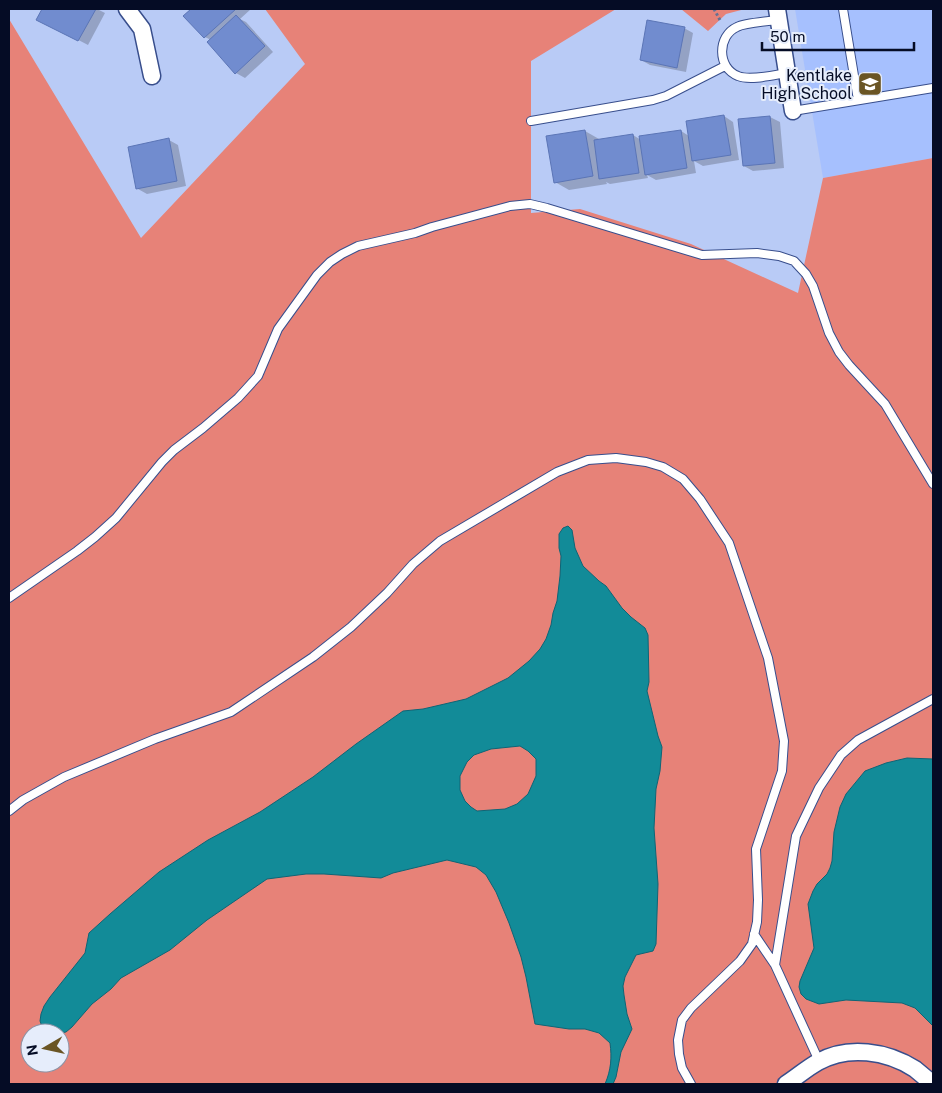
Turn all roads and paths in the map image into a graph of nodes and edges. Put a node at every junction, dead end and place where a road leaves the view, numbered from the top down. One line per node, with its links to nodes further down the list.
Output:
1 (127, 9): 6 (street)
2 (843, 9): 8 (lane)
3 (778, 14): 4 (lane); 5 (street)
4 (725, 66): 5 (lane); 10 (lane)
5 (787, 73): 9 (street)
6 (152, 76)
7 (933, 88): 8 (lane)
8 (858, 100): 9 (lane)
9 (793, 111)
10 (531, 121)
11 (933, 484): 12 (lane)
12 (9, 598)
13 (933, 699): 16 (lane)
14 (9, 811): 15 (lane)
15 (754, 934): 16 (lane); 18 (lane)
16 (775, 965): 17 (lane)
17 (819, 1061): 19 (street); 20 (street)
18 (691, 1084)
19 (786, 1084)
20 (933, 1084)

